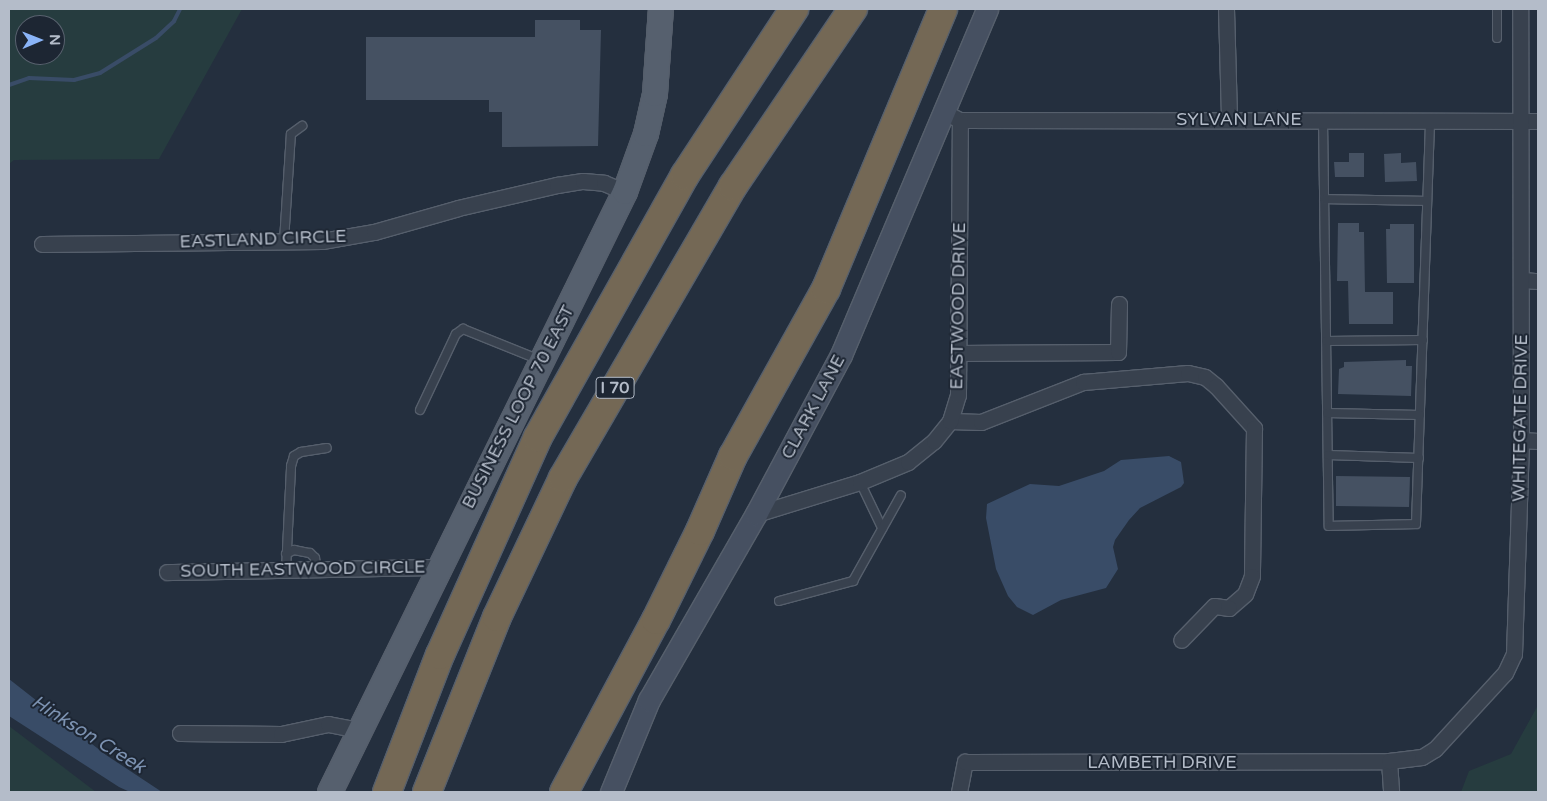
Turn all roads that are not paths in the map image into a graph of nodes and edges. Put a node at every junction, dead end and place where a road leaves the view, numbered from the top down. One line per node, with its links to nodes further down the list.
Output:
1 (661, 9): 17 (main road, BUSINESS LOOP 70 EAST)
2 (794, 9): 53 (highway, I 70)
3 (852, 9): 54 (highway, I 70)
4 (943, 9): 55 (highway)
5 (987, 9): 10 (street, CLARK LANE)
6 (1226, 9): 11 (street)
7 (1496, 9): 9 (lane)
8 (1520, 9): 15 (street, WHITEGATE DRIVE)
9 (1497, 38)
10 (951, 116): 11 (street, SYLVAN LANE); 27 (street, EASTWOOD DRIVE); 40 (street, CLARK LANE)
11 (1229, 119): 12 (street, SYLVAN LANE)
12 (1323, 120): 13 (street, SYLVAN LANE); 18 (lane)
13 (1430, 120): 15 (street, SYLVAN LANE); 19 (lane)
14 (1538, 120): 15 (street, SYLVAN LANE)
15 (1521, 121): 22 (street, WHITEGATE DRIVE)
16 (302, 126): 20 (lane)
17 (625, 192): 20 (street, EASTLAND CIRCLE); 28 (main road, BUSINESS LOOP 70 EAST)
18 (1324, 200): 19 (lane); 26 (lane)
19 (1427, 202): 25 (lane)
20 (284, 241): 21 (street, EASTLAND CIRCLE)
21 (42, 244)
22 (1522, 280): 23 (street); 33 (street, WHITEGATE DRIVE)
23 (1538, 281)
24 (1119, 304): 27 (street)
25 (1423, 340): 26 (lane); 31 (lane)
26 (1326, 341): 30 (lane)
27 (959, 353): 32 (street, EASTWOOD DRIVE)
28 (541, 360): 29 (lane); 43 (main road, BUSINESS LOOP 70 EAST)
29 (420, 410)
30 (1327, 413): 31 (lane); 36 (lane)
31 (1420, 415): 37 (lane)
32 (950, 421): 38 (street, EASTWOOD DRIVE); 48 (street)
33 (1521, 440): 34 (street); 51 (street, WHITEGATE DRIVE)
34 (1538, 441)
35 (327, 448): 42 (lane)
36 (1328, 455): 37 (lane); 37 (lane)
37 (1419, 458)
38 (860, 482): 40 (street, EASTWOOD DRIVE); 41 (lane)
39 (901, 496): 41 (lane)
40 (756, 514): 56 (street, CLARK LANE)
41 (882, 528): 47 (lane)
42 (286, 554): 44 (lane); 45 (lane)
43 (438, 567): 45 (street, SOUTH EASTWOOD CIRCLE); 49 (main road, BUSINESS LOOP 70 EAST)
44 (286, 570): 45 (street, SOUTH EASTWOOD CIRCLE); 46 (street, SOUTH EASTWOOD CIRCLE)
45 (317, 570)
46 (167, 572)
47 (779, 601)
48 (1181, 640)
49 (359, 730): 50 (street); 52 (main road, BUSINESS LOOP 70 EAST)
50 (180, 732)
51 (1389, 761): 57 (street, LAMBETH DRIVE); 58 (street)
52 (330, 792)
53 (388, 792)
54 (427, 792)
55 (564, 792)
56 (611, 792)
57 (959, 792)
58 (1391, 792)

